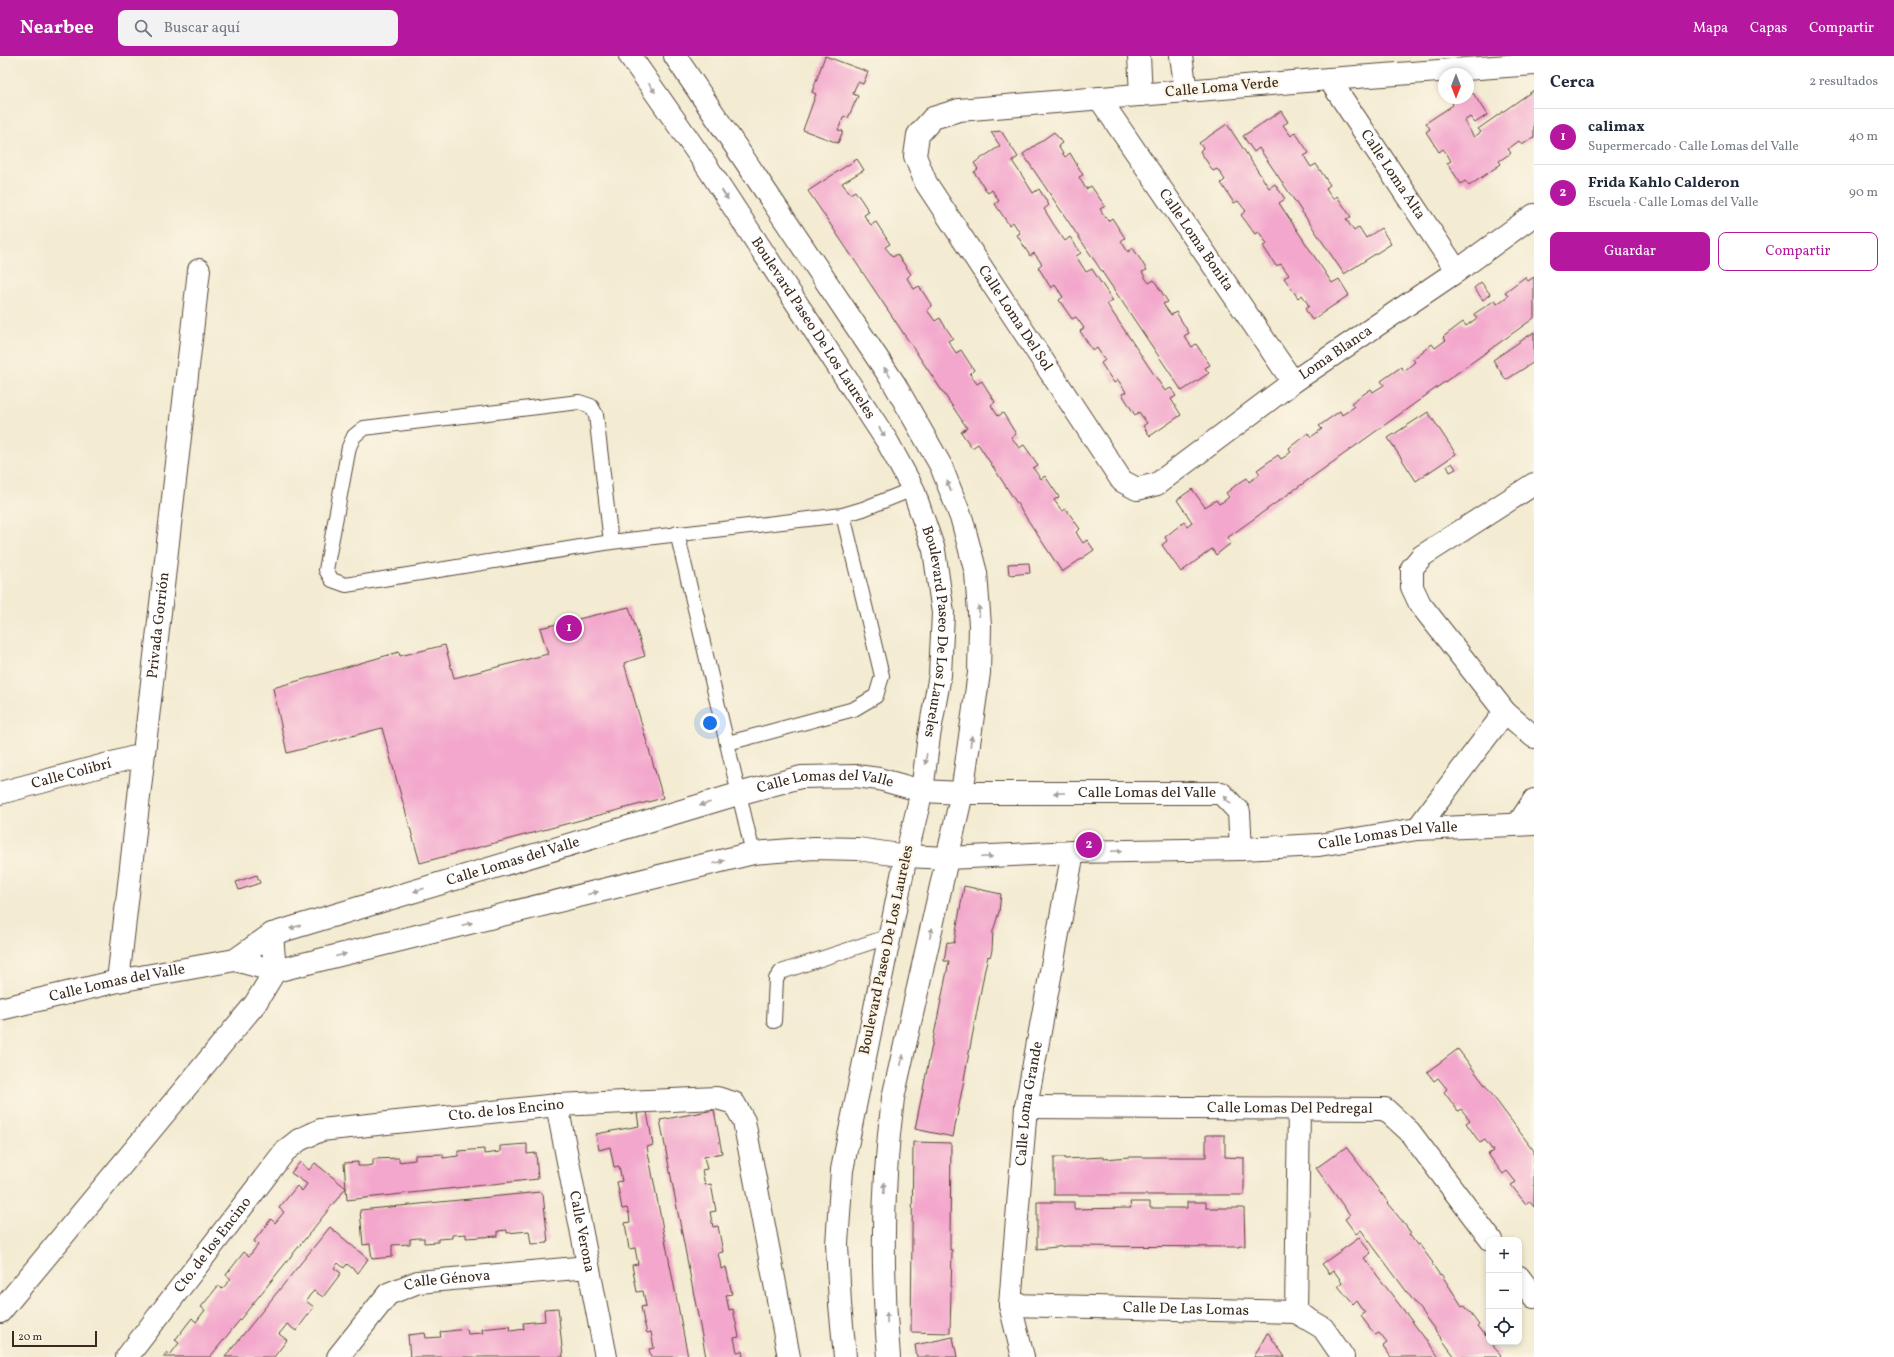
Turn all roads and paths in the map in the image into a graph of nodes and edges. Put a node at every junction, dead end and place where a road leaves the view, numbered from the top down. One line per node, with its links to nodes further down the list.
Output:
1 (630, 56): 16 (street, Boulevard Paseo De Los Laureles, one-way to 16)
2 (675, 56): 27 (street, one-way to 2)
3 (1139, 56): 8 (street)
4 (1181, 56): 7 (street)
5 (1534, 64): 6 (street, Calle Loma Verde)
6 (1329, 79): 7 (street, Calle Loma Verde); 13 (street, Calle Loma Alta)
7 (1186, 91): 8 (street, Calle Loma Verde)
8 (1141, 95): 9 (street, Calle Loma Verde)
9 (1099, 98): 10 (street, Calle Loma Verde); 14 (street, Calle Loma Bonita)
10 (918, 135): 17 (street, Calle Loma Del Sol)
11 (1534, 215): 13 (street, Loma Blanca)
12 (198, 270): 24 (street, Privada Gorrión)
13 (1457, 271): 14 (street, Loma Blanca)
14 (1292, 382): 17 (street, Loma Blanca)
15 (1534, 484): 21 (street)
16 (913, 489): 18 (lane); 25 (street, Boulevard Paseo De Los Laureles, one-way to 25)
17 (1137, 489)
18 (843, 515): 19 (lane); 23 (lane)
19 (676, 534): 20 (lane); 23 (lane)
20 (611, 542): 20 (lane)
21 (1505, 712): 22 (street); 31 (street)
22 (1534, 737)
23 (728, 743): 28 (lane)
24 (142, 756): 26 (street, Calle Colibrí); 41 (street, Privada Gorrión)
25 (922, 791): 27 (street, Calle Lomas del Valle); 28 (street, Calle Lomas del Valle); 35 (street, Boulevard Paseo De Los Laureles)
26 (0, 793)
27 (962, 793): 32 (street, Calle Lomas del Valle, one-way to 27); 36 (street)
28 (738, 794): 34 (lane); 37 (street, Calle Lomas del Valle, one-way to 37)
29 (1534, 800): 30 (street)
30 (1526, 824): 31 (street, Calle Lomas Del Valle)
31 (1417, 829): 32 (street, Calle Lomas Del Valle)
32 (1241, 849): 33 (street, Calle Lomas del Valle, one-way to 32)
33 (1073, 852): 36 (street, Calle Lomas del Valle, one-way to 33); 45 (street, Calle Loma Grande)
34 (753, 853): 35 (street, Calle Lomas del Valle); 40 (street, Calle Lomas del Valle, one-way to 34)
35 (906, 856): 36 (street, Calle Lomas del Valle); 38 (street, Boulevard Paseo De Los Laureles)
36 (948, 858): 59 (street, one-way to 36)
37 (272, 934): 39 (street, Calle Lomas del Valle); 40 (street)
38 (890, 936): 43 (lane); 58 (street, Boulevard Paseo De Los Laureles)
39 (235, 960): 40 (street, Calle Lomas del Valle); 41 (street, Calle Lomas del Valle)
40 (276, 971): 52 (street)
41 (118, 981): 42 (street, Calle Lomas del Valle)
42 (0, 1009)
43 (774, 1021)
44 (557, 1105): 48 (street, Calle Verona); 54 (street, Cto. de los Encino); 57 (street, Cto. de los Encino)
45 (1026, 1107): 46 (street, Calle Lomas Del Pedregal); 51 (street, Calle Loma Grande)
46 (1299, 1109): 47 (street, Calle Lomas Del Pedregal); 53 (street)
47 (1489, 1237)
48 (588, 1267): 55 (street, Calle Génova); 56 (street, Calle Verona)
49 (1522, 1281): 50 (street)
50 (1534, 1297)
51 (1010, 1305): 53 (street, Calle De Las Lomas); 60 (street, Calle Loma Grande)
52 (0, 1312)
53 (1296, 1312): 61 (street, Calle De Las Lomas)
54 (127, 1357)
55 (338, 1357)
56 (606, 1357)
57 (789, 1357)
58 (845, 1357)
59 (889, 1357)
60 (1023, 1357)
61 (1343, 1357)

